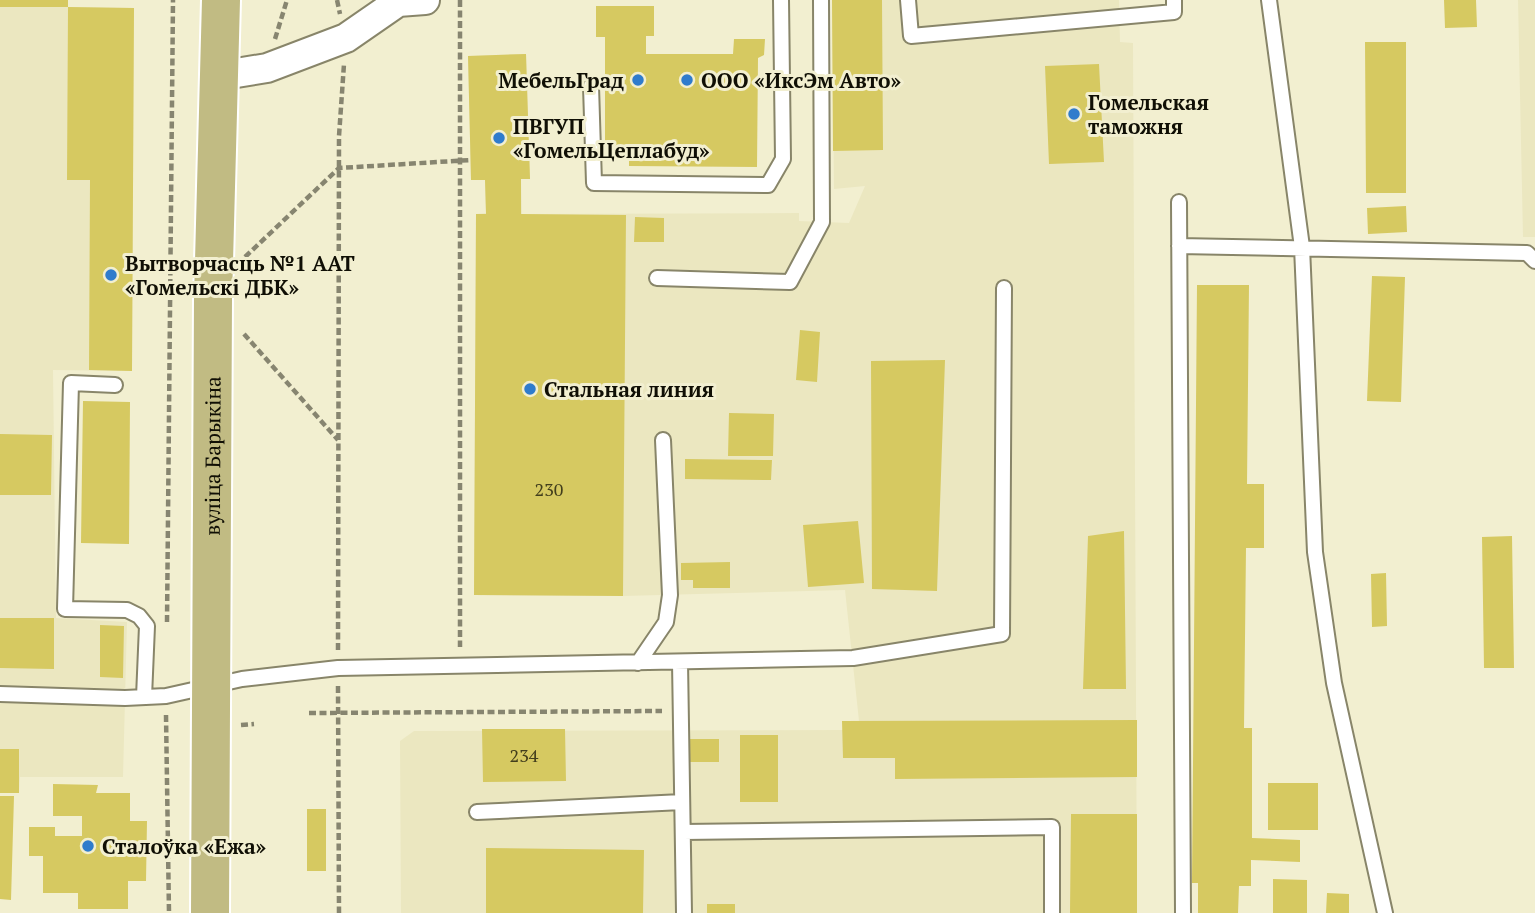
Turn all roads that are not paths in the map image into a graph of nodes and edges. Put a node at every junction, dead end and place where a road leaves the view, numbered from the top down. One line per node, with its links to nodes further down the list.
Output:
1 (221, 0): 8 (main road, вуліца Барыкіна)
2 (425, 0): 8 (street)
3 (781, 0): 9 (lane)
4 (821, 0): 14 (lane)
5 (908, 0): 6 (lane)
6 (1174, 0)
7 (1269, 0): 12 (lane)
8 (218, 76): 20 (main road, вуліца Барыкіна)
9 (591, 86)
10 (1179, 202): 11 (lane)
11 (1179, 246): 12 (lane); 29 (lane)
12 (1302, 247): 13 (lane); 30 (lane)
13 (1535, 261)
14 (657, 278)
15 (1004, 288): 18 (lane)
16 (115, 384): 22 (lane)
17 (663, 440): 19 (lane)
18 (680, 662): 19 (lane); 23 (lane)
19 (638, 663): 20 (lane)
20 (210, 686): 22 (lane); 26 (main road, вуліца Барыкіна)
21 (0, 694): 22 (lane)
22 (144, 697)
23 (682, 802): 24 (lane); 25 (lane)
24 (477, 812)
25 (683, 832): 27 (lane); 28 (lane)
26 (210, 913)
27 (684, 913)
28 (1052, 913)
29 (1183, 913)
30 (1385, 913)

